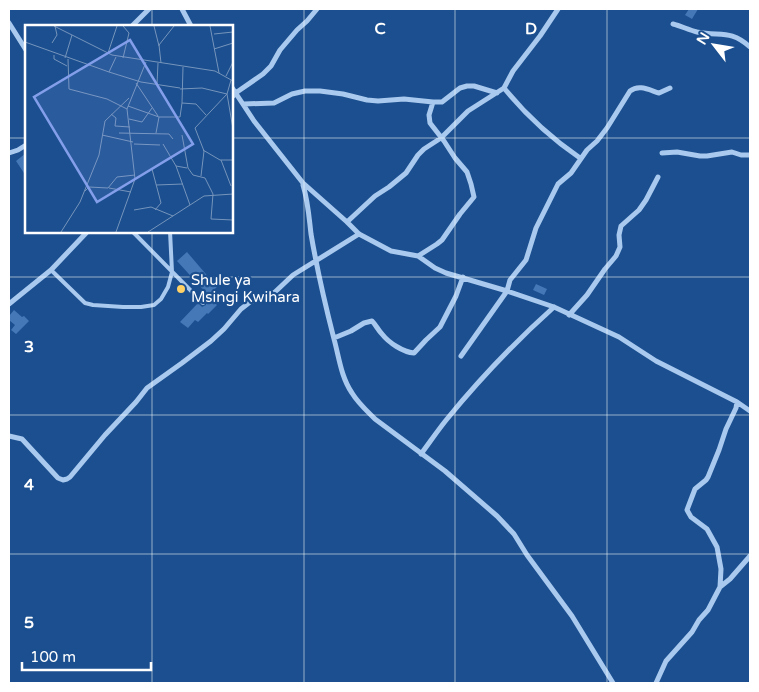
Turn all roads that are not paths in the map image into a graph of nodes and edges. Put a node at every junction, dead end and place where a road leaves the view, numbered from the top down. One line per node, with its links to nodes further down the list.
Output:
1 (149, 9): 7 (street)
2 (182, 9): 8 (street)
3 (317, 9): 14 (street)
4 (558, 9): 12 (street)
5 (9, 23): 10 (street)
6 (673, 24): 9 (street)
7 (133, 25)
8 (190, 25)
9 (750, 47)
10 (25, 48)
11 (232, 87): 14 (street)
12 (504, 88): 15 (street); 24 (street)
13 (670, 88): 24 (street)
14 (237, 92): 16 (street); 18 (street)
15 (497, 93): 17 (street); 19 (street)
16 (232, 97)
17 (434, 102): 18 (street); 19 (street)
18 (244, 104): 26 (street)
19 (442, 138): 27 (street); 32 (street)
20 (25, 146): 21 (street)
21 (9, 153)
22 (662, 154): 23 (street)
23 (750, 156)
24 (580, 158): 37 (street)
25 (658, 177): 41 (street)
26 (303, 183): 27 (street); 33 (street)
27 (347, 222): 31 (street)
28 (87, 232): 34 (street)
29 (133, 232): 35 (lane)
30 (170, 232): 35 (lane)
31 (359, 234): 32 (street); 33 (street)
32 (418, 256): 36 (street)
33 (316, 261): 42 (street); 46 (street)
34 (51, 270): 35 (lane); 38 (street)
35 (172, 272): 39 (lane)
36 (463, 277): 37 (street); 42 (street)
37 (507, 291): 40 (street); 43 (street)
38 (9, 304)
39 (203, 304)
40 (554, 308): 41 (street); 47 (street)
41 (569, 314): 44 (street)
42 (334, 338): 47 (street)
43 (461, 356)
44 (737, 402): 45 (street); 49 (street)
45 (750, 411)
46 (9, 436)
47 (421, 454): 50 (street)
48 (750, 556): 49 (street)
49 (720, 587): 51 (street)
50 (613, 683)
51 (656, 683)

